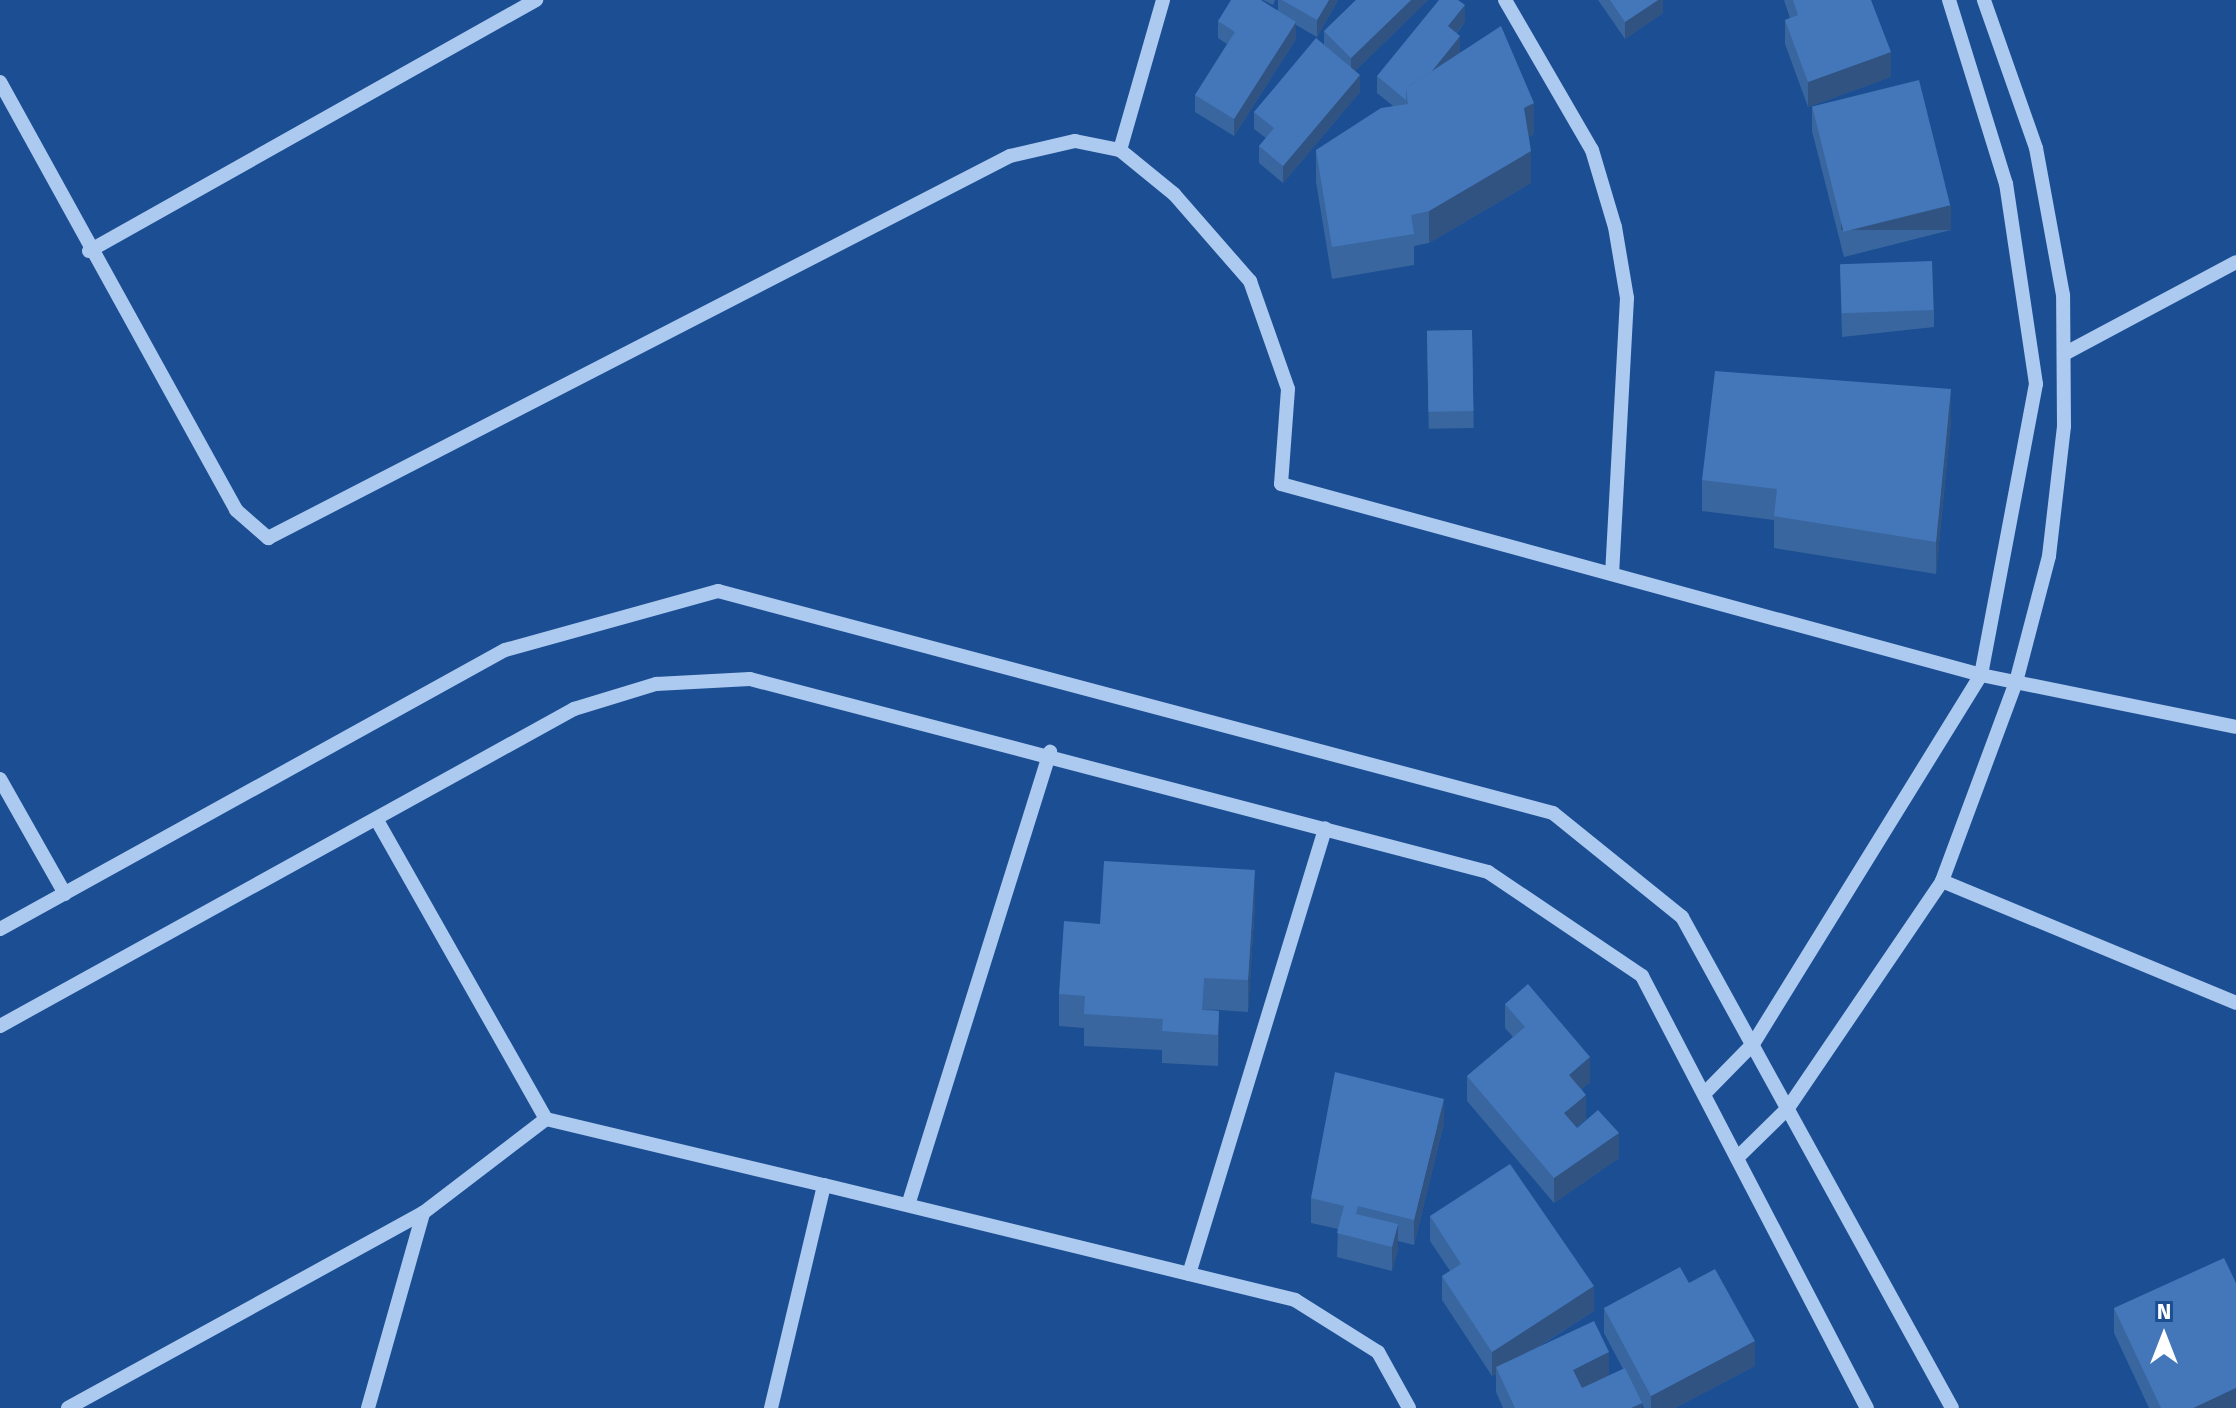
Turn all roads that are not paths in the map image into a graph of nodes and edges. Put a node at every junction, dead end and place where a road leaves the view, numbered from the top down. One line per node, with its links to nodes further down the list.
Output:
1 (536, 0): 8 (street)
2 (1163, 0): 7 (street)
3 (1505, 0): 11 (street)
4 (1949, 0): 12 (street)
5 (1984, 0): 10 (street)
6 (0, 82): 8 (street)
7 (1120, 150): 8 (street); 11 (street)
8 (89, 251)
9 (2236, 262): 10 (street)
10 (2064, 354): 13 (street)
11 (1612, 574): 12 (street)
12 (1981, 675): 13 (street); 24 (street)
13 (2016, 682): 14 (street); 19 (street)
14 (2236, 727)
15 (1050, 752): 17 (street); 18 (street); 30 (street)
16 (0, 779): 20 (street)
17 (376, 819): 23 (street); 27 (street)
18 (1325, 828): 25 (street); 32 (street)
19 (1942, 881): 22 (street); 26 (street)
20 (65, 894): 21 (street); 24 (street)
21 (0, 929)
22 (2236, 1003)
23 (0, 1026)
24 (1753, 1044): 25 (street); 26 (street)
25 (1704, 1094): 28 (street)
26 (1788, 1108): 28 (street); 38 (street)
27 (546, 1119): 29 (street); 31 (street)
28 (1737, 1158): 37 (street)
29 (824, 1185): 30 (street); 35 (street)
30 (909, 1202): 32 (street)
31 (423, 1213): 33 (street); 34 (street)
32 (1189, 1274): 36 (street)
33 (68, 1408)
34 (368, 1408)
35 (771, 1408)
36 (1409, 1408)
37 (1867, 1408)
38 (1952, 1408)

